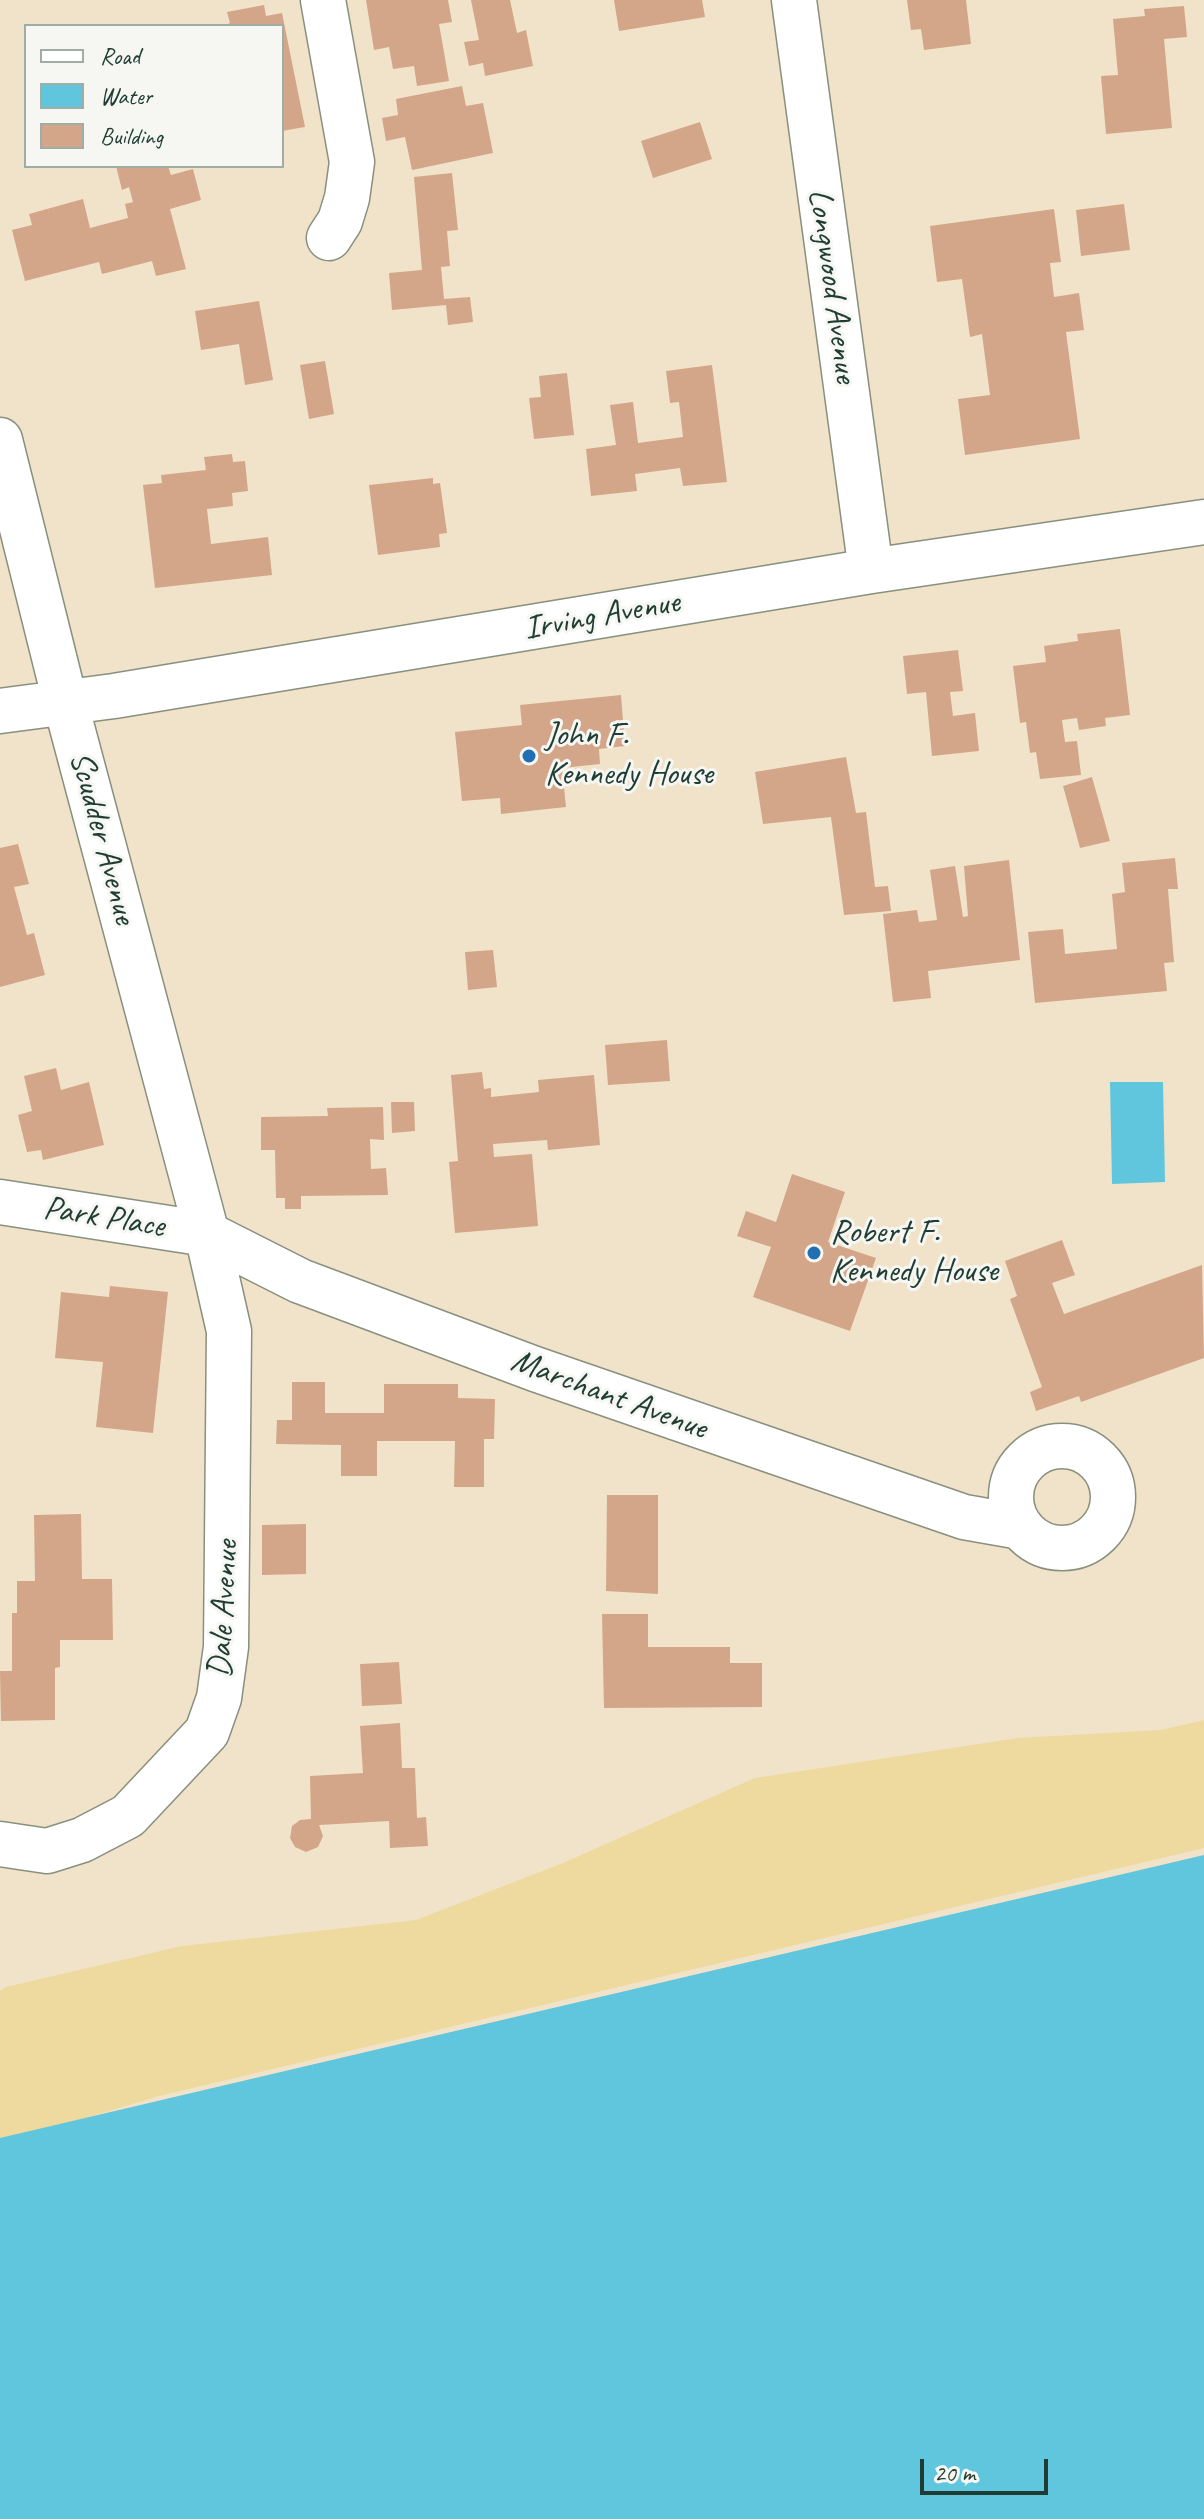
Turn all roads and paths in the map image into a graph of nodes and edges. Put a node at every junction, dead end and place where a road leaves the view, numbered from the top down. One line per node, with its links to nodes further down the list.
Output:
1 (323, 0): 3 (street)
2 (794, 0): 6 (street, Longwood Avenue)
3 (329, 238)
4 (0, 440): 7 (street, Scudder Avenue)
5 (1204, 522): 6 (street, Irving Avenue)
6 (871, 571): 7 (street, Irving Avenue)
7 (65, 701): 8 (street, Irving Avenue); 10 (street, Scudder Avenue)
8 (0, 711)
9 (0, 1202): 10 (street, Park Place)
10 (207, 1234): 11 (street, Marchant Avenue); 12 (street, Dale Avenue)
11 (1021, 1527)
12 (0, 1844)

